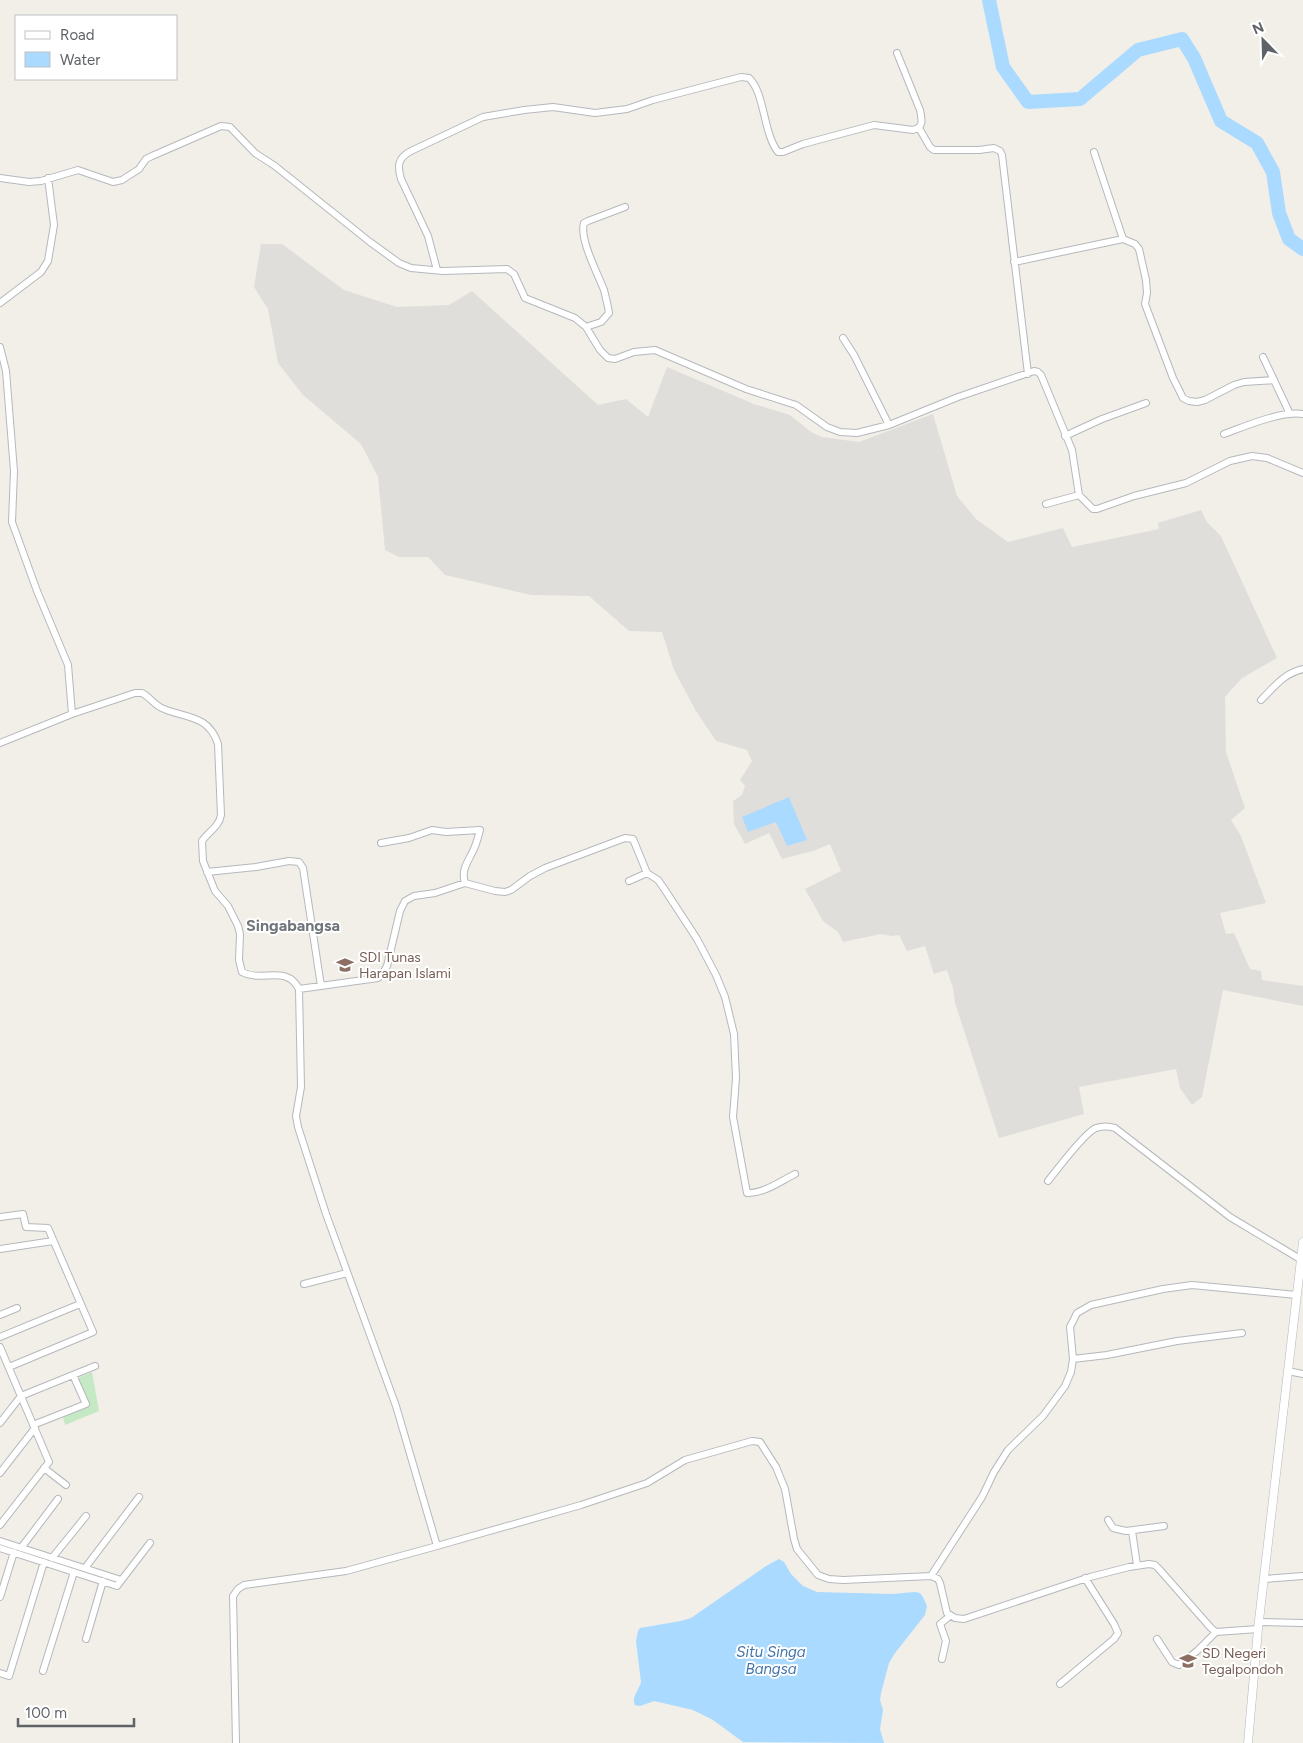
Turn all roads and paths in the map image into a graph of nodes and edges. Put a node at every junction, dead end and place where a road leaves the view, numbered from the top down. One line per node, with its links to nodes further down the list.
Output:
1 (897, 53): 2 (street)
2 (919, 128): 8 (street); 9 (street)
3 (1094, 152): 7 (street)
4 (0, 178): 5 (street)
5 (48, 178): 9 (street); 10 (street)
6 (625, 207): 11 (street)
7 (1123, 239): 8 (street); 17 (street)
8 (1014, 262): 16 (street)
9 (437, 270): 11 (street)
10 (0, 303)
11 (586, 327): 21 (street)
12 (843, 338): 21 (street)
13 (0, 347): 15 (street)
14 (1262, 357): 17 (street)
15 (3, 372): 29 (street)
16 (1028, 374): 21 (street); 23 (street)
17 (1274, 380): 19 (street)
18 (1146, 403): 23 (street)
19 (1290, 414): 20 (street); 22 (street)
20 (1303, 414)
21 (889, 425)
22 (1224, 434)
23 (1065, 436): 25 (street)
24 (1303, 473): 25 (street)
25 (1079, 495): 26 (street)
26 (1046, 504)
27 (1303, 668): 28 (street)
28 (1261, 700)
29 (72, 714): 30 (street); 32 (street)
30 (0, 743)
31 (381, 843): 35 (street)
32 (207, 872): 36 (street); 37 (street)
33 (647, 874): 34 (street); 35 (street); 38 (street)
34 (629, 881)
35 (465, 883): 36 (street)
36 (321, 986): 37 (street)
37 (300, 989): 45 (street)
38 (795, 1174)
39 (1048, 1181): 44 (street)
40 (0, 1217): 41 (street)
41 (53, 1241): 43 (street); 48 (street)
42 (1303, 1242): 44 (street)
43 (0, 1249)
44 (1300, 1259): 47 (street)
45 (347, 1273): 46 (street); 76 (street)
46 (304, 1284)
47 (1297, 1295): 54 (street); 58 (street)
48 (80, 1304): 52 (street); 57 (street)
49 (17, 1308): 50 (street)
50 (0, 1315)
51 (1242, 1333): 54 (street)
52 (0, 1337)
53 (0, 1347): 55 (street)
54 (1074, 1359): 85 (street)
55 (2, 1360): 57 (street)
56 (95, 1366): 60 (street)
57 (9, 1367): 61 (street)
58 (1288, 1372): 59 (street); 88 (street)
59 (1303, 1374)
60 (73, 1375): 61 (street); 63 (street)
61 (21, 1396): 62 (street); 63 (street)
62 (0, 1423)
63 (34, 1426): 64 (street); 65 (street)
64 (44, 1468): 66 (street); 71 (street)
65 (0, 1473)
66 (66, 1485)
67 (139, 1497): 83 (street)
68 (58, 1499): 78 (street)
69 (86, 1516): 80 (street)
70 (1108, 1520): 73 (street)
71 (0, 1525)
72 (1164, 1526): 73 (street)
73 (1132, 1531): 82 (street)
74 (0, 1541): 78 (street)
75 (150, 1543): 89 (street)
76 (437, 1546): 85 (street); 102 (street)
77 (0, 1548): 79 (street)
78 (21, 1548): 80 (street)
79 (14, 1552): 81 (street); 91 (street)
80 (53, 1560): 81 (street); 83 (street); 84 (street)
81 (44, 1562): 100 (street)
82 (1137, 1565): 87 (street); 95 (street)
83 (85, 1568): 89 (street)
84 (74, 1572): 90 (street); 99 (street)
85 (931, 1576): 92 (street)
86 (1303, 1576): 88 (street)
87 (1085, 1578): 92 (street); 101 (street)
88 (1264, 1579): 94 (street)
89 (121, 1580): 90 (street)
90 (103, 1581): 96 (street)
91 (0, 1597)
92 (950, 1616): 98 (street)
93 (1303, 1623): 94 (street)
94 (1258, 1626): 95 (street); 103 (street)
95 (1216, 1632): 97 (street)
96 (86, 1638)
97 (1157, 1639)
98 (942, 1659)
99 (43, 1671)
100 (0, 1673)
101 (1060, 1684)
102 (236, 1743)
103 (1248, 1743)

